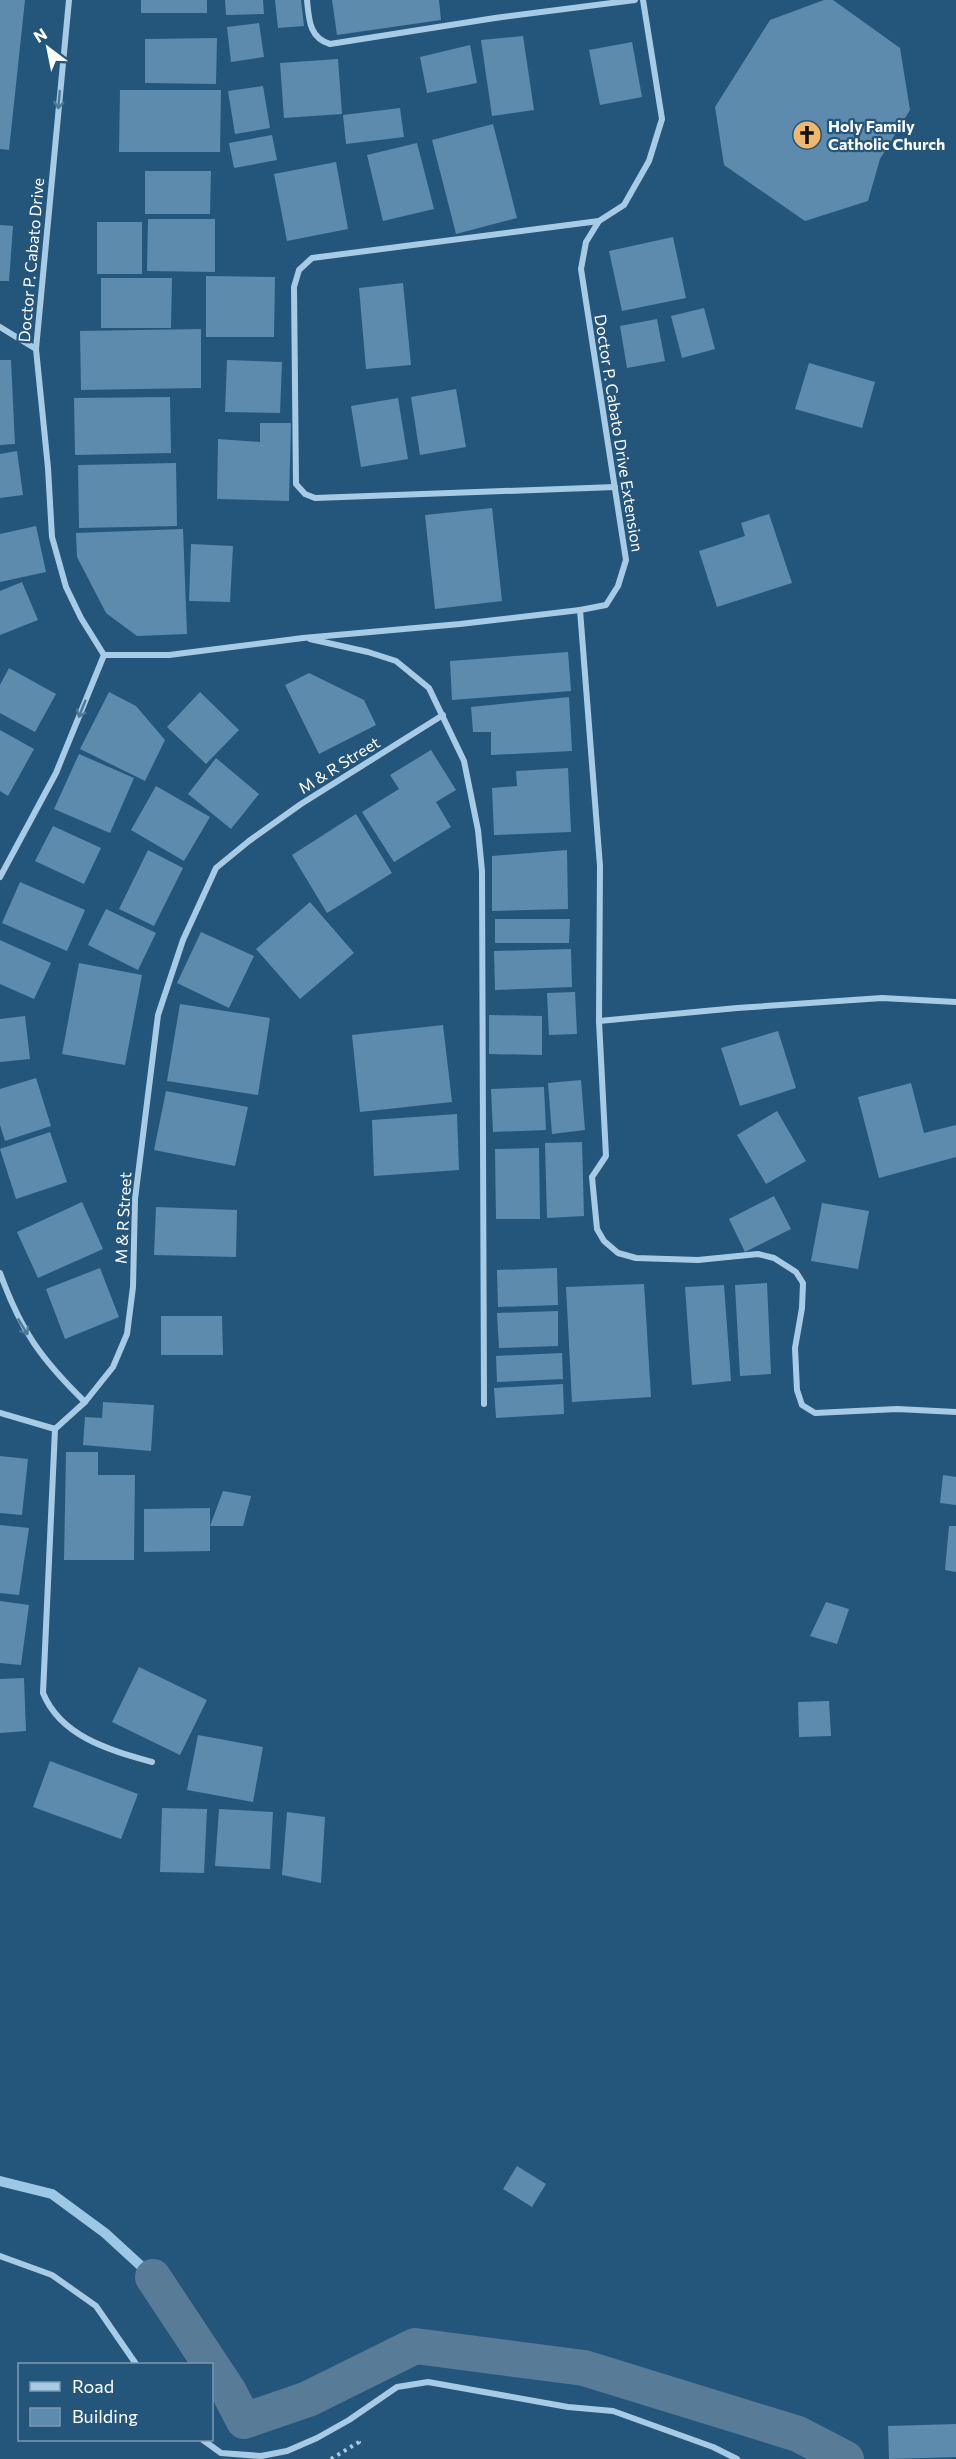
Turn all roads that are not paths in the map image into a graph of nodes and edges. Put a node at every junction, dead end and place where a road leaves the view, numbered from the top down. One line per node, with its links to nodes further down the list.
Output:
1 (69, 0): 7 (street, Doctor P. Cabato Drive, one-way to 7)
2 (307, 0): 3 (street)
3 (635, 0)
4 (643, 0): 5 (street, Doctor P. Cabato Drive Extension)
5 (599, 221): 8 (street, Doctor P. Cabato Drive Extension); 8 (street)
6 (0, 327): 7 (street)
7 (36, 348): 11 (street, Doctor P. Cabato Drive)
8 (615, 487): 9 (street, Doctor P. Cabato Drive Extension)
9 (580, 610): 10 (street, Doctor P. Cabato Drive Extension); 15 (street)
10 (303, 638): 11 (street, Doctor P. Cabato Drive Extension); 12 (street)
11 (104, 655): 13 (street, one-way to 13)
12 (443, 715): 17 (street, M & R Street); 18 (street)
13 (0, 878)
14 (956, 1002): 15 (street)
15 (599, 1021): 19 (street)
16 (0, 1273): 17 (street, one-way to 17)
17 (85, 1402): 21 (street, M & R Street)
18 (484, 1404)
19 (956, 1412)
20 (0, 1413): 21 (street)
21 (55, 1429): 22 (street)
22 (152, 1762)
23 (0, 2256): 24 (street)
24 (135, 2363)
25 (206, 2441): 26 (street)
26 (737, 2459)

